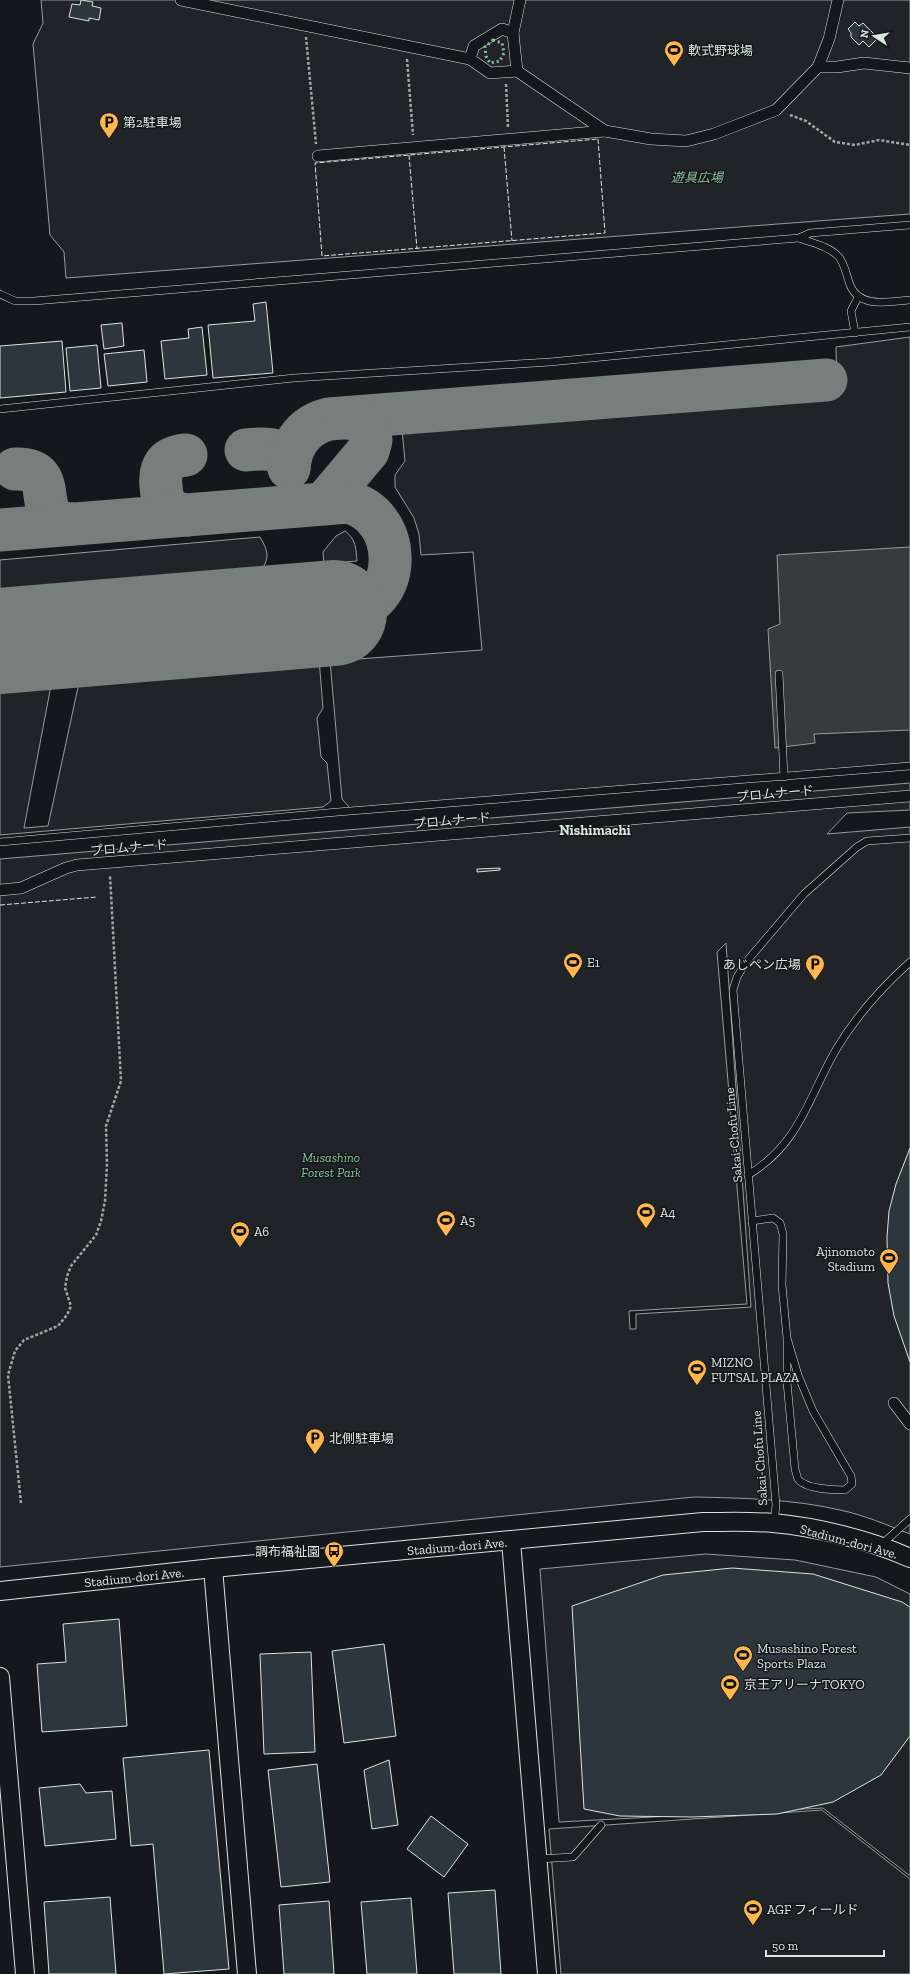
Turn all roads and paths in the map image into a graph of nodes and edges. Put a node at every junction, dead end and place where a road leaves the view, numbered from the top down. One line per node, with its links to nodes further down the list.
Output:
1 (181, 0): 4 (street)
2 (520, 0): 5 (street)
3 (838, 0): 8 (street)
4 (304, 25): 6 (street); 16 (path)
5 (513, 33): 7 (street); 10 (street)
6 (406, 46): 7 (street); 15 (path)
7 (470, 59): 10 (street)
8 (818, 66): 9 (street); 11 (street)
9 (910, 68)
10 (511, 71): 12 (street); 13 (path)
11 (776, 110): 12 (street); 14 (path)
12 (605, 130): 13 (street)
13 (509, 139): 15 (street)
14 (910, 145)
15 (414, 148): 16 (street)
16 (318, 156)
17 (910, 226): 18 (lane)
18 (799, 238): 19 (lane); 20 (lane)
19 (0, 294)
20 (858, 298): 21 (lane); 23 (lane)
21 (910, 300)
22 (910, 327): 23 (lane)
23 (855, 333): 24 (lane)
24 (0, 409)
25 (779, 674): 27 (lane)
26 (910, 766): 27 (lane)
27 (784, 777): 30 (lane)
28 (910, 796): 31 (street, プロムナード)
29 (910, 838): 34 (lane, Sakai-Chofu Line)
30 (0, 842)
31 (110, 863): 32 (street, プロムナード); 39 (path)
32 (0, 890)
33 (910, 962): 34 (lane)
34 (748, 1175): 35 (lane, Sakai-Chofu Line)
35 (752, 1221): 36 (lane); 41 (lane, Sakai-Chofu Line)
36 (787, 1338): 36 (lane)
37 (894, 1403): 38 (street)
38 (910, 1424)
39 (21, 1503)
40 (910, 1519): 43 (lane)
41 (774, 1523): 42 (street, Stadium-dori Ave.); 43 (street, Stadium-dori Ave.)
42 (511, 1541): 45 (street, Stadium-dori Ave.); 49 (street)
43 (879, 1547): 44 (street, Stadium-dori Ave.)
44 (910, 1558)
45 (213, 1568): 46 (street, Stadium-dori Ave.); 51 (street)
46 (0, 1591)
47 (0, 1677): 50 (street)
48 (601, 1825): 49 (lane)
49 (537, 1859): 52 (street)
50 (25, 1974)
51 (247, 1974)
52 (546, 1974)

